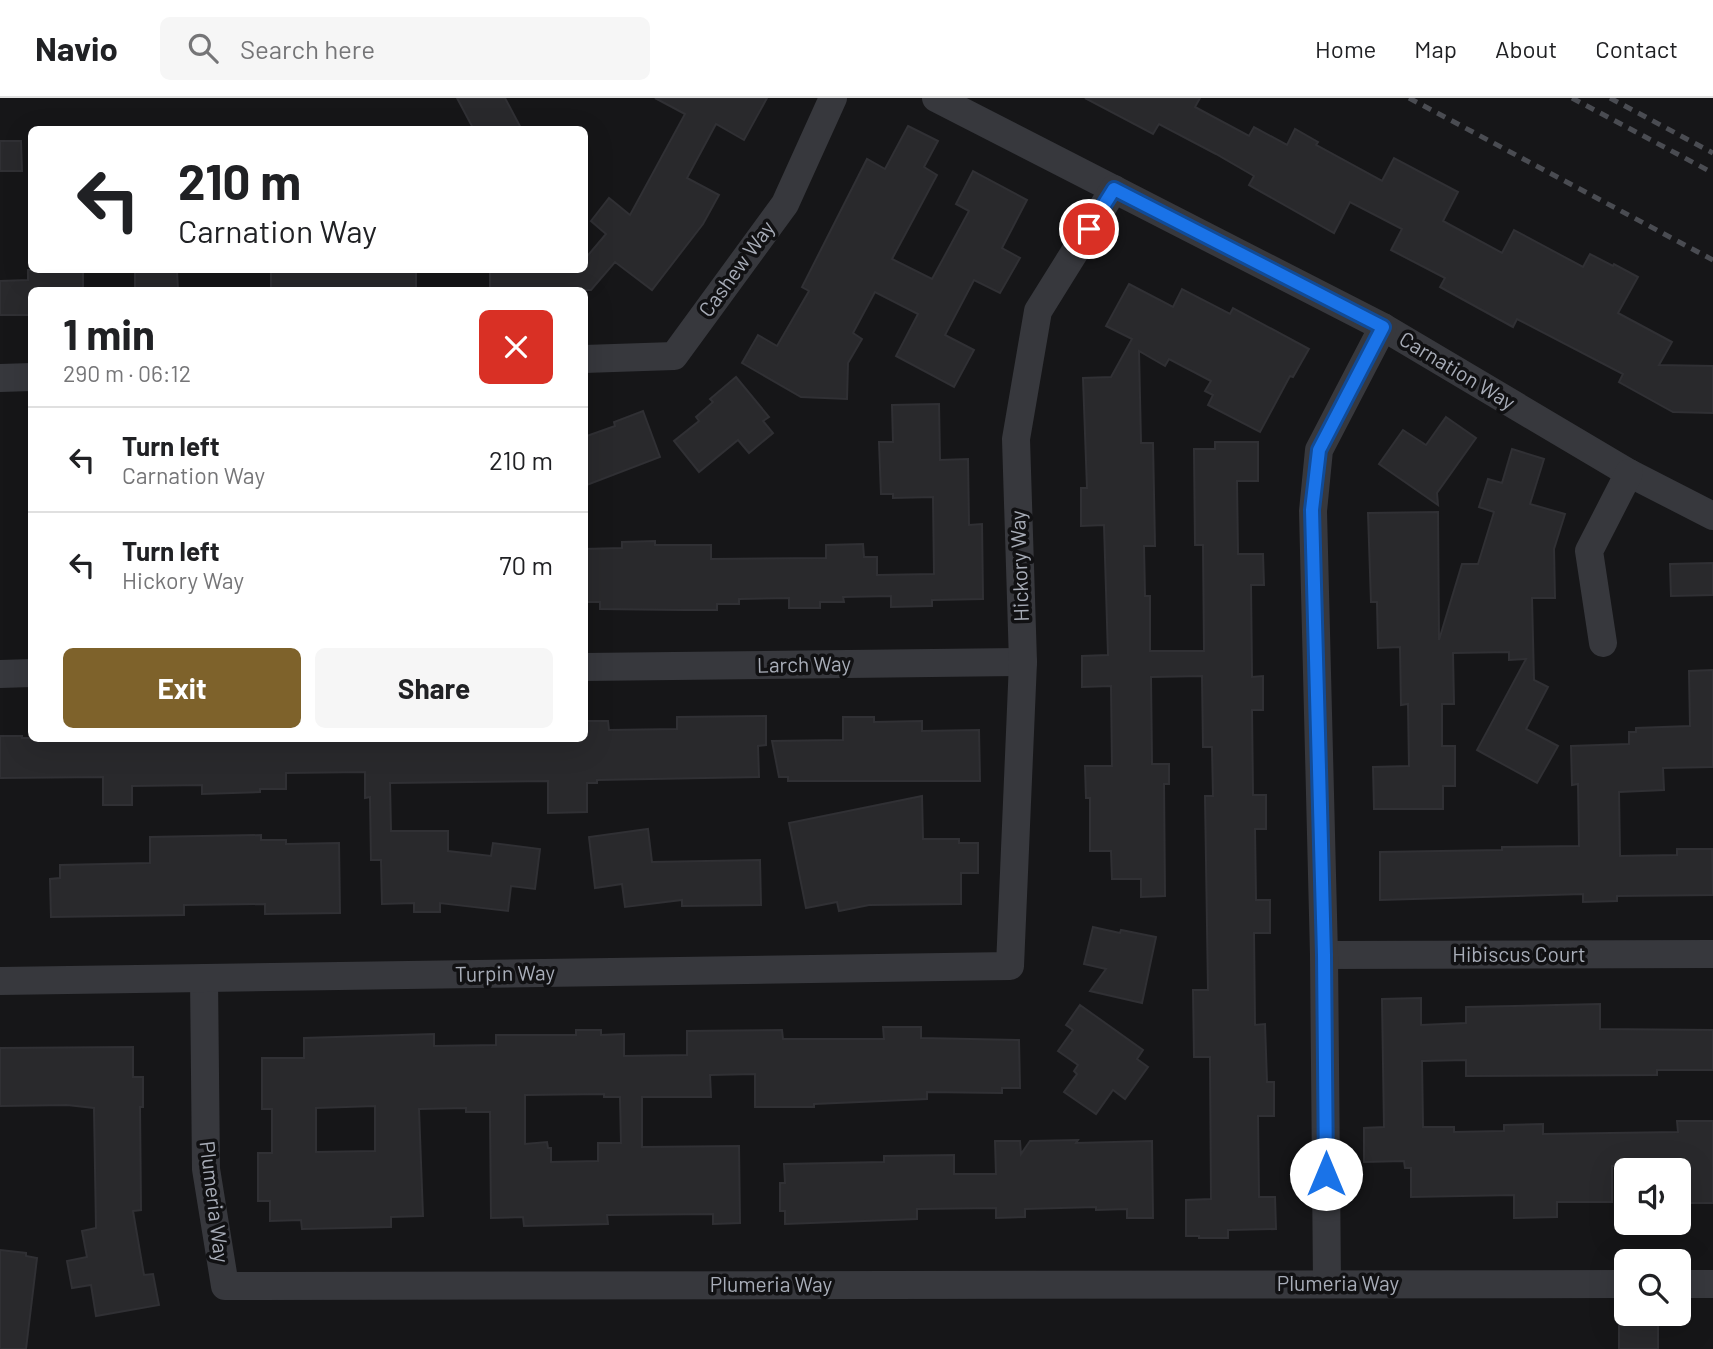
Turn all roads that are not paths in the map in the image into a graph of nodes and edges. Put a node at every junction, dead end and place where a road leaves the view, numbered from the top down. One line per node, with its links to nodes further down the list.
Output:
1 (833, 98): 5 (street, Cashew Way)
2 (936, 98): 3 (street, Carnation Way)
3 (1114, 189): 4 (street, Carnation Way); 11 (street, Hickory Way)
4 (1383, 327): 8 (street, Carnation Way); 16 (street)
5 (588, 359)
6 (28, 377): 7 (street)
7 (0, 378)
8 (1629, 473): 9 (street, Carnation Way); 10 (street)
9 (1713, 516)
10 (1603, 643)
11 (1023, 662): 12 (street, Larch Way); 17 (street, Hickory Way)
12 (588, 667)
13 (28, 673): 14 (street)
14 (0, 674)
15 (1713, 954): 16 (street, Hibiscus Court)
16 (1324, 955): 20 (street)
17 (1010, 966): 18 (street, Turpin Way)
18 (204, 978): 19 (street, Turpin Way); 20 (street, Plumeria Way)
19 (0, 981)
20 (1327, 1283): 21 (street, Plumeria Way)
21 (1614, 1284)
22 (1691, 1284): 23 (street)
23 (1713, 1284)

